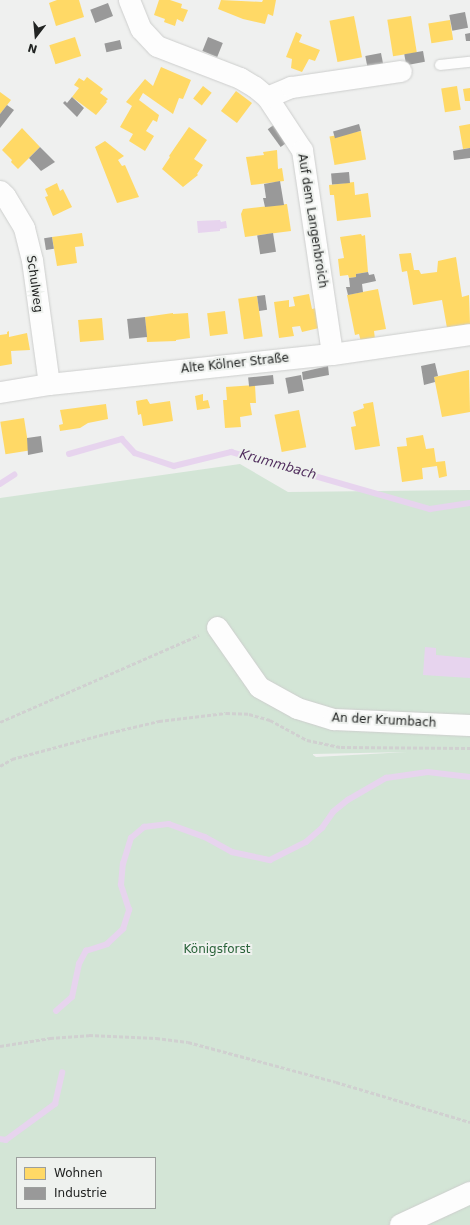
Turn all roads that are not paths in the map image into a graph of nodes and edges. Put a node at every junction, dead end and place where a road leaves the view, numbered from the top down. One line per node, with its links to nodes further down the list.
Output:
1 (129, 0): 5 (street, Auf dem Langenbroich)
2 (470, 62): 3 (lane)
3 (440, 65)
4 (401, 71): 5 (street)
5 (267, 97): 8 (street, Auf dem Langenbroich)
6 (0, 191): 9 (street, Schulweg)
7 (470, 334): 8 (street, Alte Kölner Straße)
8 (332, 354): 9 (street, Alte Kölner Straße)
9 (49, 384): 10 (street, Alte Kölner Straße)
10 (0, 392)
11 (217, 627): 12 (street, An der Krumbach)
12 (470, 725)
13 (470, 1193): 14 (main road)
14 (401, 1225)

